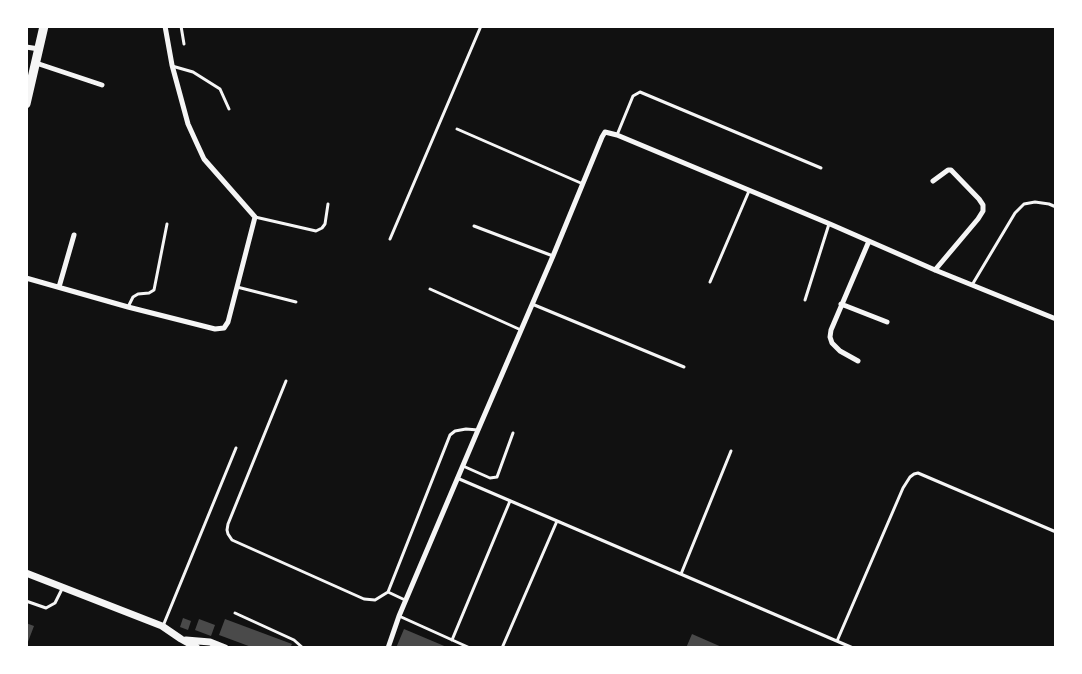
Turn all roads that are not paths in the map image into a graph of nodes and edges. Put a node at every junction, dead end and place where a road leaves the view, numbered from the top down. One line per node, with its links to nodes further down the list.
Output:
1 (44, 26): 7 (main road)
2 (165, 26): 9 (street)
3 (181, 26): 5 (lane)
4 (481, 26): 26 (lane)
5 (184, 44)
6 (26, 47): 7 (street)
7 (39, 49): 8 (main road)
8 (36, 63): 10 (street); 11 (main road)
9 (172, 65): 12 (lane); 21 (street)
10 (102, 85)
11 (26, 104)
12 (228, 109)
13 (457, 129): 17 (lane)
14 (617, 136): 15 (lane); 17 (street); 18 (street)
15 (821, 168)
16 (933, 182): 29 (street)
17 (584, 184): 28 (street)
18 (749, 191): 23 (street); 31 (lane)
19 (328, 204): 21 (lane)
20 (1056, 207): 32 (lane)
21 (255, 217): 34 (street)
22 (167, 224): 40 (lane)
23 (830, 224): 27 (street); 36 (lane)
24 (474, 226): 28 (lane)
25 (74, 235): 33 (street)
26 (390, 239)
27 (869, 241): 29 (street); 39 (street)
28 (554, 256): 38 (street)
29 (934, 270): 32 (street)
30 (26, 278): 33 (street)
31 (710, 282)
32 (972, 285): 41 (street)
33 (60, 287): 40 (street)
34 (237, 287): 37 (lane); 40 (street)
35 (430, 289): 43 (lane)
36 (805, 300)
37 (296, 302)
38 (532, 304): 43 (street); 45 (lane)
39 (841, 304): 42 (street); 44 (street)
40 (128, 306)
41 (1056, 319)
42 (887, 322)
43 (520, 330): 47 (street)
44 (858, 361)
45 (684, 367)
46 (286, 382): 59 (lane)
47 (478, 430): 51 (street); 59 (lane)
48 (512, 433): 51 (lane)
49 (236, 448): 64 (lane)
50 (731, 451): 57 (lane)
51 (462, 466): 52 (street)
52 (457, 478): 53 (lane); 60 (street)
53 (510, 501): 54 (lane); 66 (lane)
54 (557, 521): 57 (lane); 74 (lane)
55 (1056, 532): 67 (lane)
56 (26, 573): 58 (street)
57 (681, 574): 67 (lane)
58 (63, 587): 61 (lane); 64 (street)
59 (388, 592): 60 (lane)
60 (406, 600): 63 (street)
61 (26, 601)
62 (234, 613): 71 (lane)
63 (399, 616): 66 (lane); 72 (street)
64 (162, 626): 65 (street)
65 (181, 639): 68 (street); 69 (street)
66 (452, 640): 73 (lane)
67 (837, 641): 75 (lane)
68 (208, 645): 70 (street)
69 (197, 648)
70 (224, 648)
71 (303, 648)
72 (388, 648)
73 (470, 648)
74 (502, 648)
75 (853, 648)

